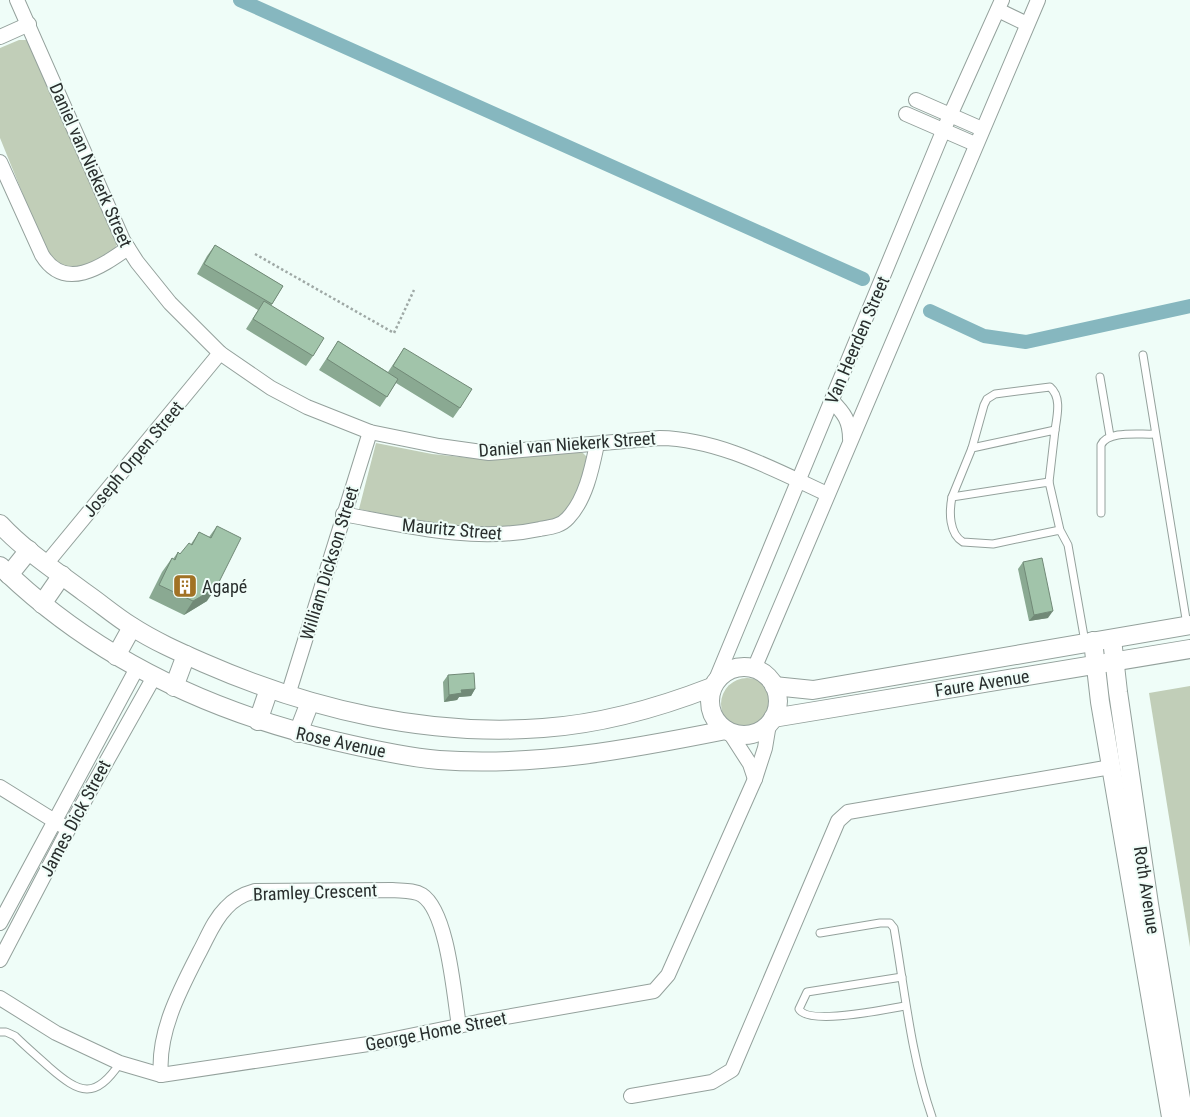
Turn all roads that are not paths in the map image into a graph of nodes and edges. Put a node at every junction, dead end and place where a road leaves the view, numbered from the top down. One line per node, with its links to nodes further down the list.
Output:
1 (17, 0): 4 (street, Daniel van Niekerk Street)
2 (1038, 0): 5 (street, Van Heerden Street)
3 (1000, 5): 5 (street); 9 (street, Van Heerden Street)
4 (29, 24): 6 (street); 14 (street, Daniel van Niekerk Street)
5 (1027, 24): 11 (street, Van Heerden Street)
6 (0, 37)
7 (916, 100): 9 (street)
8 (906, 114): 10 (street)
9 (951, 114): 10 (street, Van Heerden Street); 11 (street)
10 (944, 129): 12 (street); 18 (street, Van Heerden Street)
11 (982, 129): 12 (street, Van Heerden Street)
12 (975, 144): 23 (street, Van Heerden Street)
13 (0, 162): 14 (street)
14 (128, 248): 15 (street, Daniel van Niekerk Street)
15 (220, 353): 20 (street, Daniel van Niekerk Street); 35 (street, Joseph Orpen Street)
16 (1143, 356): 21 (lane)
17 (1100, 377): 22 (lane)
18 (832, 401): 23 (street); 26 (street, Van Heerden Street)
19 (1055, 430): 25 (lane); 25 (lane); 27 (lane)
20 (370, 432): 24 (street, Daniel van Niekerk Street); 31 (street, William Dickson Street)
21 (1155, 434): 22 (lane); 39 (lane)
22 (1110, 436): 30 (lane)
23 (850, 440): 28 (street, Van Heerden Street)
24 (597, 444): 26 (street, Daniel van Niekerk Street); 31 (street, Mauritz Street)
25 (972, 448): 29 (lane)
26 (797, 480): 28 (street, Daniel van Niekerk Street); 52 (street, Van Heerden Street)
27 (1049, 482): 29 (lane); 33 (lane)
28 (827, 494): 50 (street, Van Heerden Street)
29 (952, 497): 33 (lane)
30 (1101, 513)
31 (343, 514): 57 (street, William Dickson Street)
32 (0, 524): 34 (street, Rose Avenue)
33 (1060, 530): 42 (lane)
34 (29, 550): 35 (street, Rose Avenue); 36 (street)
35 (46, 564): 37 (street, Rose Avenue)
36 (4, 571): 38 (street, Rose Avenue)
37 (62, 575): 38 (street); 40 (street, Rose Avenue)
38 (42, 604): 45 (street, Rose Avenue)
39 (1188, 625): 41 (street, Faure Avenue)
40 (132, 626): 44 (street, Rose Avenue); 45 (street)
41 (1112, 639): 42 (street, Faure Avenue); 46 (street, Roth Avenue)
42 (1089, 642): 47 (street, Roth Avenue); 48 (street, Faure Avenue)
43 (1190, 649): 46 (street, Faure Avenue)
44 (186, 655): 54 (street); 56 (street, Rose Avenue)
45 (116, 656): 49 (street, Rose Avenue)
46 (1116, 661): 47 (street, Faure Avenue); 81 (street, Roth Avenue)
47 (1095, 665): 55 (street, Faure Avenue); 63 (street, Roth Avenue)
48 (939, 666): 53 (street, Faure Avenue); 55 (street)
49 (137, 668): 51 (street, Rose Avenue); 66 (street, James Dick Street)
50 (754, 669): 52 (street); 53 (street)
51 (154, 677): 54 (street, Rose Avenue); 67 (street, James Dick Street)
52 (714, 685): 58 (street, Rose Avenue); 61 (street)
53 (774, 686): 60 (street)
54 (174, 687): 59 (street, Rose Avenue)
55 (948, 688): 60 (street, Faure Avenue)
56 (269, 689): 57 (street, Rose Avenue); 59 (street)
57 (288, 695): 58 (street, Rose Avenue)
58 (310, 702): 62 (street)
59 (258, 721): 62 (street, Rose Avenue)
60 (771, 721): 61 (street); 64 (street, George Home Street)
61 (728, 731): 62 (street, Rose Avenue); 64 (street)
62 (298, 733)
63 (1111, 767): 78 (street); 80 (street, Roth Avenue)
64 (756, 779): 74 (street, George Home Street)
65 (0, 787): 66 (street)
66 (54, 819): 67 (street); 68 (street, James Dick Street)
67 (68, 830): 70 (street, James Dick Street)
68 (0, 923)
69 (820, 933): 71 (lane)
70 (0, 960)
71 (902, 977): 73 (lane); 73 (lane)
72 (0, 998): 76 (street, George Home Street)
73 (905, 1006): 79 (lane)
74 (459, 1026): 77 (street, George Home Street); 77 (street, Bramley Crescent)
75 (0, 1032): 76 (lane)
76 (120, 1063): 77 (street, George Home Street)
77 (161, 1075)
78 (631, 1096)
79 (932, 1117)
80 (1171, 1117)
81 (1184, 1117)

